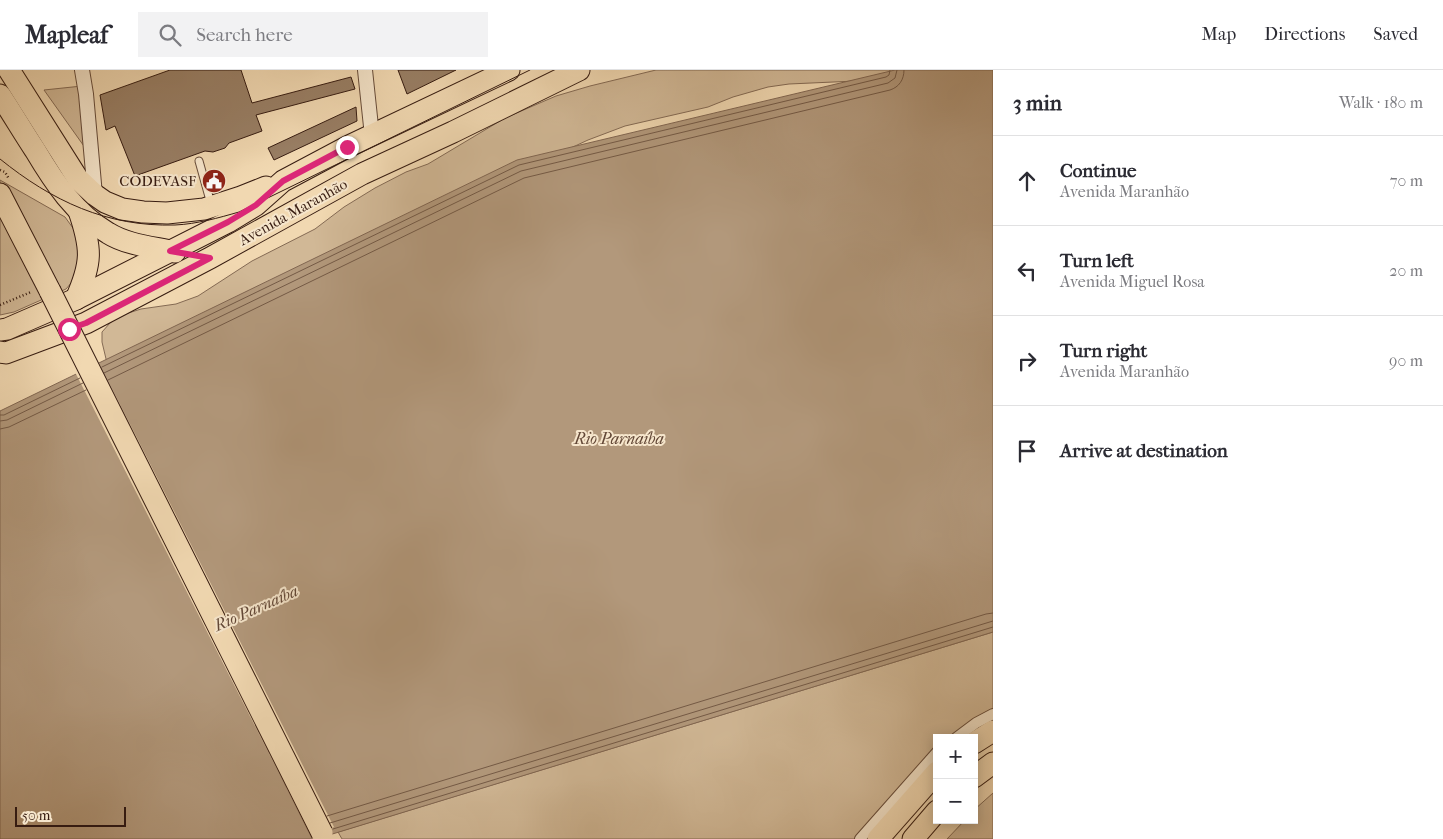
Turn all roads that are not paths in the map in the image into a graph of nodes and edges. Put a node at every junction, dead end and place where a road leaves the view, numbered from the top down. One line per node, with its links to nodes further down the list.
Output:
1 (9, 70): 11 (main road)
2 (82, 70): 11 (street)
3 (365, 70): 7 (street)
4 (509, 70): 7 (main road, Avenida Maranhão)
5 (580, 70): 15 (main road, Avenida Maranhão)
6 (0, 94): 13 (main road)
7 (372, 136): 9 (main road, Avenida Maranhão)
8 (199, 161): 12 (lane)
9 (283, 181): 12 (main road); 14 (main road, Avenida Maranhão)
10 (0, 194): 28 (main road, bridge)
11 (95, 195): 12 (main road)
12 (212, 206)
13 (79, 212): 14 (main road); 16 (main road)
14 (170, 251): 15 (main road); 16 (main road, Avenida Maranhão)
15 (210, 258): 18 (main road, Avenida Maranhão)
16 (76, 299): 17 (main road, Avenida Maranhão)
17 (4, 329)
18 (3, 353)
19 (993, 714): 21 (street)
20 (993, 731): 22 (main road)
21 (961, 734)
22 (978, 740)
23 (933, 757): 29 (street)
24 (993, 763): 25 (main road)
25 (978, 774)
26 (933, 777): 30 (main road)
27 (933, 816): 31 (main road)
28 (323, 836)
29 (860, 839)
30 (878, 839)
31 (913, 839)

